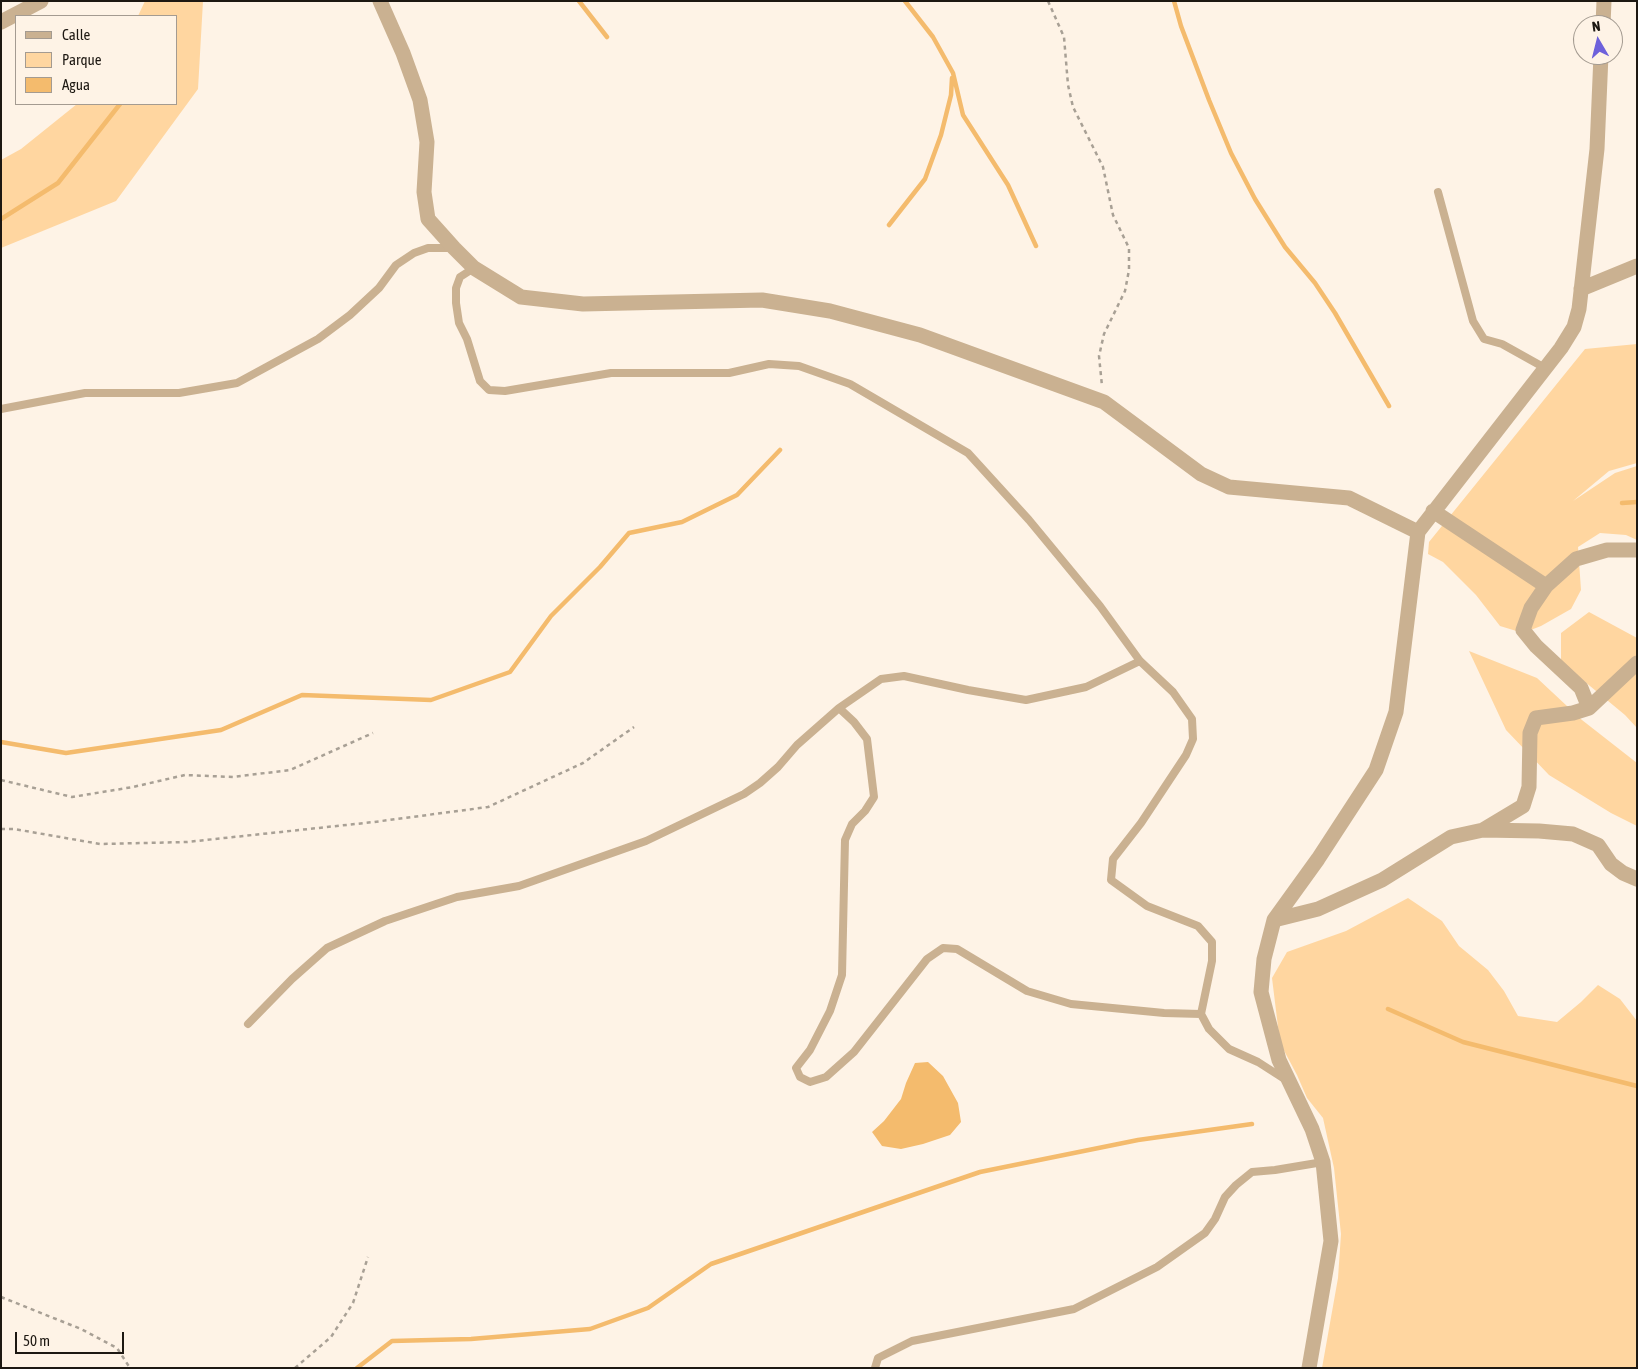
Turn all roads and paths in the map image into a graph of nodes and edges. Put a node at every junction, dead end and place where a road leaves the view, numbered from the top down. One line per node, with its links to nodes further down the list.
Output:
1 (41, 1): 6 (street)
2 (380, 1): 9 (street)
3 (1048, 1): 14 (path)
4 (1604, 1): 5 (street)
5 (1603, 15)
6 (1, 22)
7 (1600, 65): 12 (street)
8 (1438, 192): 13 (lane)
9 (454, 248): 11 (street); 15 (lane)
10 (1637, 266): 12 (street)
11 (474, 268): 14 (street); 20 (lane)
12 (1581, 289): 13 (street)
13 (1545, 368): 16 (street)
14 (1104, 402): 17 (street)
15 (1, 409)
16 (1433, 511): 17 (street); 19 (street)
17 (1418, 532): 30 (street)
18 (1637, 550): 19 (street)
19 (1546, 586): 23 (street)
20 (1140, 661): 22 (lane); 31 (lane)
21 (1637, 664): 23 (street)
22 (839, 708): 31 (lane); 32 (lane)
23 (1589, 708): 28 (street)
24 (634, 727): 27 (path)
25 (373, 733): 26 (path)
26 (1, 780)
27 (1, 829)
28 (1483, 830): 29 (street); 30 (street)
29 (1637, 879)
30 (1274, 920): 33 (street)
31 (1201, 1014): 33 (lane)
32 (248, 1024)
33 (1288, 1081): 34 (street)
34 (1323, 1162): 39 (lane); 40 (street)
35 (368, 1257): 38 (path)
36 (1, 1297): 37 (path)
37 (130, 1368)
38 (295, 1368)
39 (875, 1368)
40 (1309, 1368)

